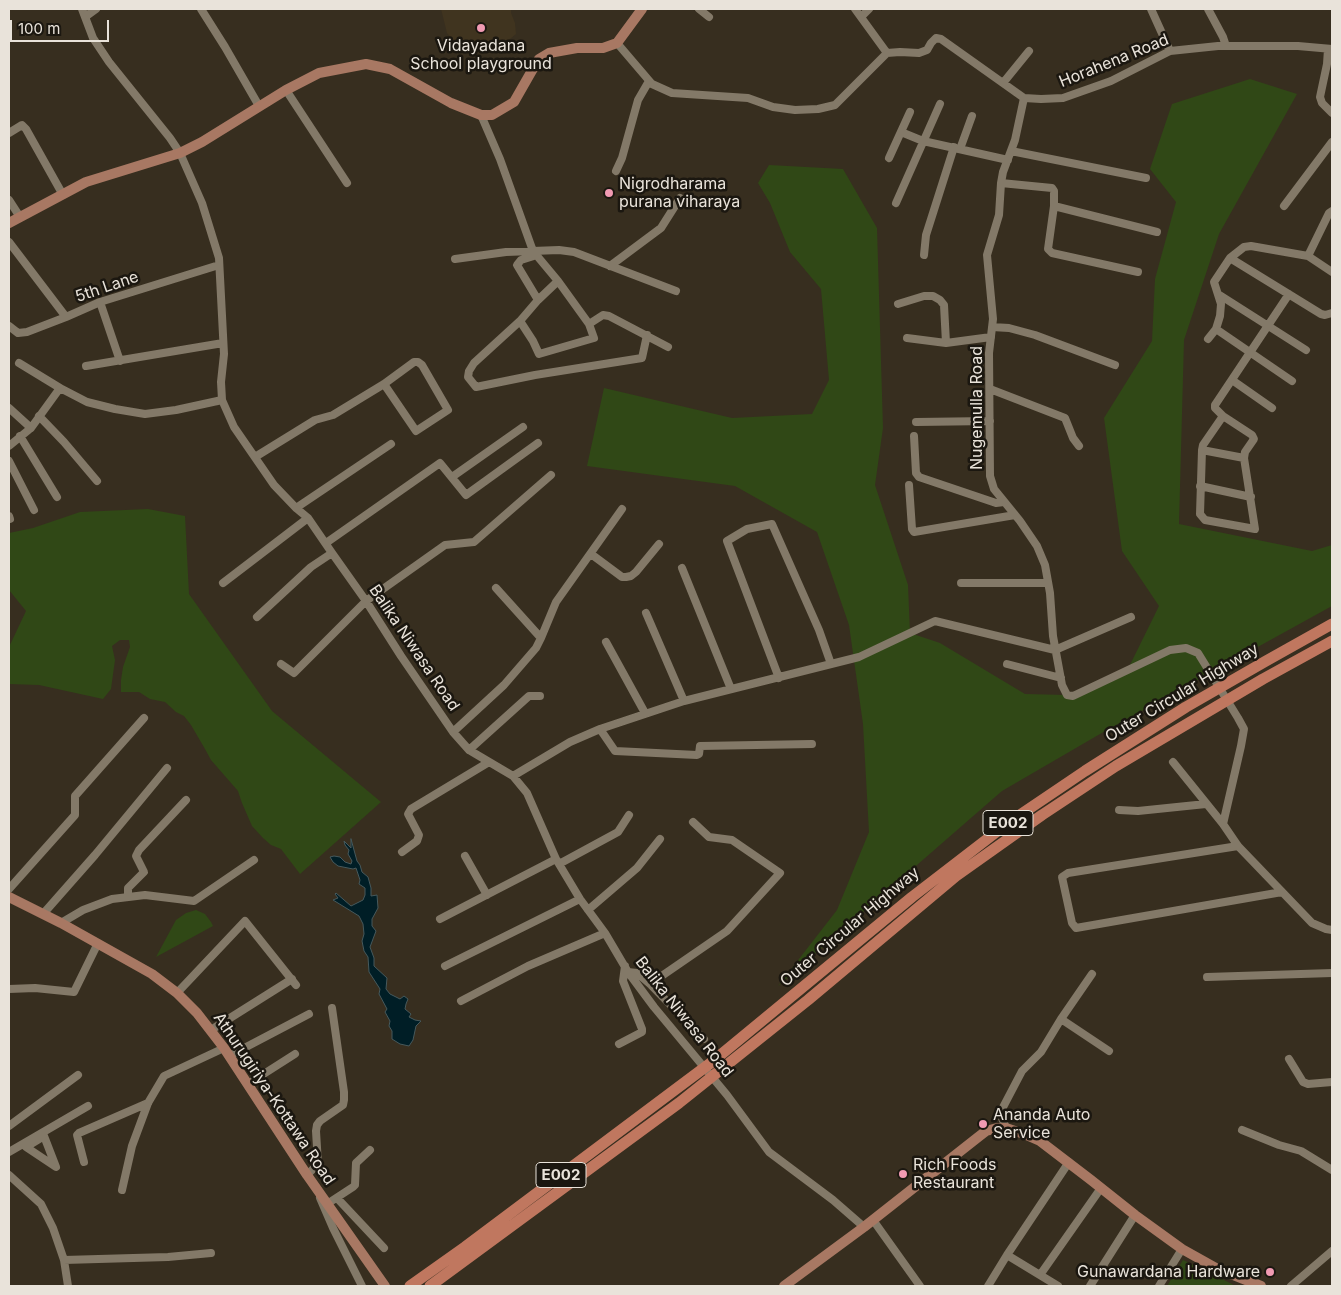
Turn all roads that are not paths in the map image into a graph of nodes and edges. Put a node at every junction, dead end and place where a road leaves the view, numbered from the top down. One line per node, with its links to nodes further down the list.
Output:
1 (82, 9): 10 (street, Balika Niwasa Road)
2 (96, 9): 10 (street)
3 (201, 9): 24 (street)
4 (642, 9): 13 (main road)
5 (699, 9): 11 (street)
6 (855, 9): 12 (street)
7 (869, 9): 12 (street)
8 (1150, 9): 17 (street)
9 (1208, 9): 14 (street)
10 (85, 17): 35 (street, Balika Niwasa Road)
11 (709, 17)
12 (861, 17): 18 (street)
13 (617, 43): 19 (street); 27 (main road)
14 (1226, 46): 15 (street, Horahena Road); 17 (street, Horahena Road)
15 (1330, 49): 26 (street)
16 (1029, 51): 20 (street)
17 (1170, 51): 22 (street, Horahena Road)
18 (887, 53): 19 (street); 20 (street)
19 (649, 81): 38 (street)
20 (1003, 83): 22 (street)
21 (286, 90): 24 (main road); 27 (main road); 41 (street)
22 (1024, 98): 34 (street, Nugemulla Road)
23 (940, 104): 31 (street)
24 (258, 106): 35 (main road)
25 (910, 112): 29 (street)
26 (1332, 113)
27 (481, 115): 53 (street)
28 (972, 116): 33 (street)
29 (901, 132): 31 (street); 36 (street)
30 (9, 133): 42 (street)
31 (923, 141): 33 (street); 45 (street)
32 (1332, 142): 47 (street)
33 (957, 148): 37 (street); 54 (street)
34 (1011, 151): 37 (street, Nugemulla Road); 39 (street)
35 (180, 153): 42 (main road); 58 (street, Balika Niwasa Road)
36 (889, 158)
37 (1008, 160): 40 (street, Nugemulla Road)
38 (616, 171)
39 (1146, 178)
40 (1001, 182): 46 (street); 75 (street, Nugemulla Road)
41 (346, 183)
42 (63, 195): 49 (main road)
43 (680, 198): 59 (street)
44 (9, 200): 49 (street)
45 (896, 203)
46 (1054, 206): 51 (street); 60 (street)
47 (1284, 206)
48 (1332, 212): 55 (street)
49 (20, 217): 50 (main road)
50 (9, 223)
51 (1157, 232)
52 (9, 242): 70 (street, 5th Lane)
53 (535, 253): 57 (street); 59 (street); 62 (street); 66 (street)
54 (924, 255)
55 (1308, 256): 56 (street); 61 (street)
56 (1230, 258): 64 (street); 65 (street)
57 (455, 259)
58 (220, 265): 67 (street, 5th Lane); 81 (street, Balika Niwasa Road)
59 (610, 266): 63 (street)
60 (1138, 272)
61 (1332, 272)
62 (558, 281): 66 (street); 72 (street)
63 (676, 291)
64 (1218, 294): 74 (street); 76 (street)
65 (1289, 294): 69 (street); 74 (street)
66 (538, 300): 71 (street)
67 (100, 302): 70 (street, 5th Lane); 86 (street)
68 (898, 304): 82 (street)
69 (1332, 313)
70 (66, 317): 73 (street)
71 (520, 321): 72 (street); 77 (street)
72 (589, 324): 77 (street)
73 (9, 326)
74 (1268, 326): 84 (street); 85 (street)
75 (992, 327): 78 (street, Nugemulla Road); 88 (street)
76 (1216, 329): 80 (street); 85 (street)
77 (647, 335): 83 (street)
78 (991, 337): 82 (street); 94 (street, Nugemulla Road)
79 (907, 338): 82 (street)
80 (1208, 339)
81 (223, 343): 86 (street); 95 (street, Balika Niwasa Road)
82 (946, 343)
83 (668, 347)
84 (1306, 350)
85 (1250, 352): 90 (street); 91 (street)
86 (120, 360): 89 (street)
87 (19, 363): 93 (street)
88 (1115, 365)
89 (86, 366)
90 (1232, 380): 97 (street); 99 (street)
91 (1292, 381)
92 (384, 384): 92 (street); 111 (street)
93 (60, 388): 95 (street); 98 (street)
94 (990, 389): 100 (street, Nugemulla Road); 109 (street)
95 (222, 400): 111 (street, Balika Niwasa Road)
96 (9, 408): 103 (street)
97 (1272, 408)
98 (39, 416): 103 (street); 116 (street)
99 (1223, 416): 110 (street); 112 (street)
100 (990, 421): 101 (street); 121 (street, Nugemulla Road)
101 (916, 422)
102 (523, 427): 115 (street)
103 (31, 428): 104 (street)
104 (20, 436): 108 (street); 119 (street)
105 (914, 436): 121 (street)
106 (538, 443): 115 (street)
107 (391, 444): 122 (street)
108 (9, 446)
109 (1079, 446)
110 (1202, 450): 112 (street); 118 (street)
111 (255, 457): 122 (street, Balika Niwasa Road)
112 (1244, 458): 120 (street)
113 (9, 461): 124 (street)
114 (551, 475): 136 (street)
115 (452, 477): 127 (street)
116 (96, 480)
117 (909, 485): 125 (street)
118 (1200, 486): 120 (street); 120 (street)
119 (57, 497)
120 (1250, 497)
121 (1004, 502): 125 (street, Nugemulla Road)
122 (296, 508): 126 (street, Balika Niwasa Road)
123 (622, 509): 130 (street)
124 (34, 510)
125 (1015, 515): 133 (street, Nugemulla Road)
126 (308, 518): 127 (street, Balika Niwasa Road); 134 (street)
127 (326, 543): 129 (street, Balika Niwasa Road)
128 (658, 544): 130 (street)
129 (332, 553): 136 (street, Balika Niwasa Road); 138 (street)
130 (591, 554): 141 (street)
131 (682, 568): 150 (street)
132 (961, 583): 133 (street)
133 (1048, 583): 144 (street, Nugemulla Road)
134 (223, 584)
135 (496, 588): 141 (street)
136 (366, 601): 145 (street); 156 (street, Balika Niwasa Road)
137 (646, 613): 152 (street)
138 (257, 616)
139 (1131, 617): 144 (street)
140 (1332, 624): 240 (highway, Outer Circular Highway / E002)
141 (541, 638): 156 (street)
142 (1332, 641): 241 (highway, Outer Circular Highway / E002)
143 (606, 642): 153 (street)
144 (1055, 650): 146 (street); 149 (street, Nugemulla Road)
145 (281, 664)
146 (831, 664): 148 (street); 148 (street)
147 (1007, 664): 149 (street)
148 (779, 678): 150 (street)
149 (1061, 678): 168 (street, Nugemulla Road)
150 (731, 689): 152 (street)
151 (540, 696): 158 (street)
152 (684, 701): 153 (street)
153 (645, 713): 155 (street)
154 (144, 718): 175 (street)
155 (600, 729): 157 (street); 162 (street)
156 (453, 732): 158 (street, Balika Niwasa Road)
157 (812, 744)
158 (469, 750): 159 (street, Balika Niwasa Road)
159 (489, 762): 162 (street, Balika Niwasa Road); 171 (street)
160 (1173, 762): 164 (street)
161 (167, 768): 182 (street)
162 (513, 776): 174 (street, Balika Niwasa Road)
163 (186, 800): 179 (street)
164 (1206, 804): 165 (street); 168 (street)
165 (1119, 810)
166 (629, 815): 174 (street)
167 (693, 822): 193 (street)
168 (1223, 824): 170 (street)
169 (660, 840): 181 (street)
170 (1238, 846): 176 (street); 176 (street)
171 (402, 852)
172 (465, 856): 177 (street)
173 (254, 860): 179 (street)
174 (558, 862): 177 (street); 180 (street, Balika Niwasa Road)
175 (9, 888)
176 (1282, 892): 185 (street)
177 (487, 895): 183 (street)
178 (9, 897): 182 (main road, Athurugiriya-Kottawa Road)
179 (128, 897): 184 (street)
180 (580, 899): 181 (street, Balika Niwasa Road); 188 (street)
181 (588, 910): 186 (street, Balika Niwasa Road)
182 (43, 914): 184 (main road, Athurugiriya-Kottawa Road)
183 (440, 919)
184 (61, 923): 187 (main road, Athurugiriya-Kottawa Road)
185 (1332, 930)
186 (604, 933): 189 (street, Balika Niwasa Road); 196 (street)
187 (98, 943): 194 (street); 195 (main road, Athurugiriya-Kottawa Road)
188 (445, 966)
189 (627, 969): 193 (street); 202 (street); 229 (street, Balika Niwasa Road)
190 (1332, 973): 192 (street)
191 (1092, 974): 199 (street)
192 (1207, 977)
193 (650, 984): 201 (street)
194 (9, 989)
195 (177, 993): 200 (main road, Athurugiriya-Kottawa Road); 200 (street)
196 (461, 1001)
197 (332, 1008): 221 (street)
198 (309, 1014): 203 (street)
199 (1061, 1019): 204 (street); 213 (street)
200 (211, 1030): 203 (main road, Athurugiriya-Kottawa Road)
201 (704, 1039)
202 (619, 1044)
203 (226, 1052): 209 (main road, Athurugiriya-Kottawa Road); 210 (street)
204 (1109, 1052)
205 (295, 1054): 209 (street)
206 (1289, 1059): 208 (street)
207 (78, 1075): 212 (street)
208 (1332, 1082)
209 (248, 1084): 221 (main road, Athurugiriya-Kottawa Road)
210 (148, 1103): 217 (street); 224 (street)
211 (88, 1106): 216 (street)
212 (9, 1126)
213 (1006, 1128): 218 (main road); 228 (main road)
214 (1242, 1130): 219 (street)
215 (370, 1150): 225 (street)
216 (9, 1152)
217 (84, 1162)
218 (1069, 1162): 223 (main road); 234 (street)
219 (1332, 1170)
220 (9, 1174): 235 (street)
221 (308, 1175): 222 (main road, Athurugiriya-Kottawa Road)
222 (315, 1186): 226 (main road, Athurugiriya-Kottawa Road); 238 (street)
223 (1101, 1188): 227 (main road); 236 (street)
224 (122, 1190)
225 (337, 1198): 226 (street); 230 (street)
226 (327, 1204): 239 (main road, Athurugiriya-Kottawa Road)
227 (1135, 1215): 231 (main road); 246 (street)
228 (873, 1220): 229 (main road); 243 (street)
229 (864, 1227): 242 (main road)
230 (384, 1248)
231 (1182, 1250): 247 (street); 248 (main road)
232 (1332, 1251): 249 (street)
233 (211, 1253): 235 (street)
234 (1007, 1254): 236 (street); 244 (street)
235 (64, 1260): 237 (street)
236 (1040, 1275): 245 (street)
237 (68, 1286)
238 (362, 1286)
239 (385, 1286)
240 (410, 1286)
241 (430, 1286)
242 (784, 1286)
243 (920, 1286)
244 (988, 1286)
245 (1058, 1286)
246 (1090, 1286)
247 (1159, 1286)
248 (1261, 1286)
249 (1291, 1286)

